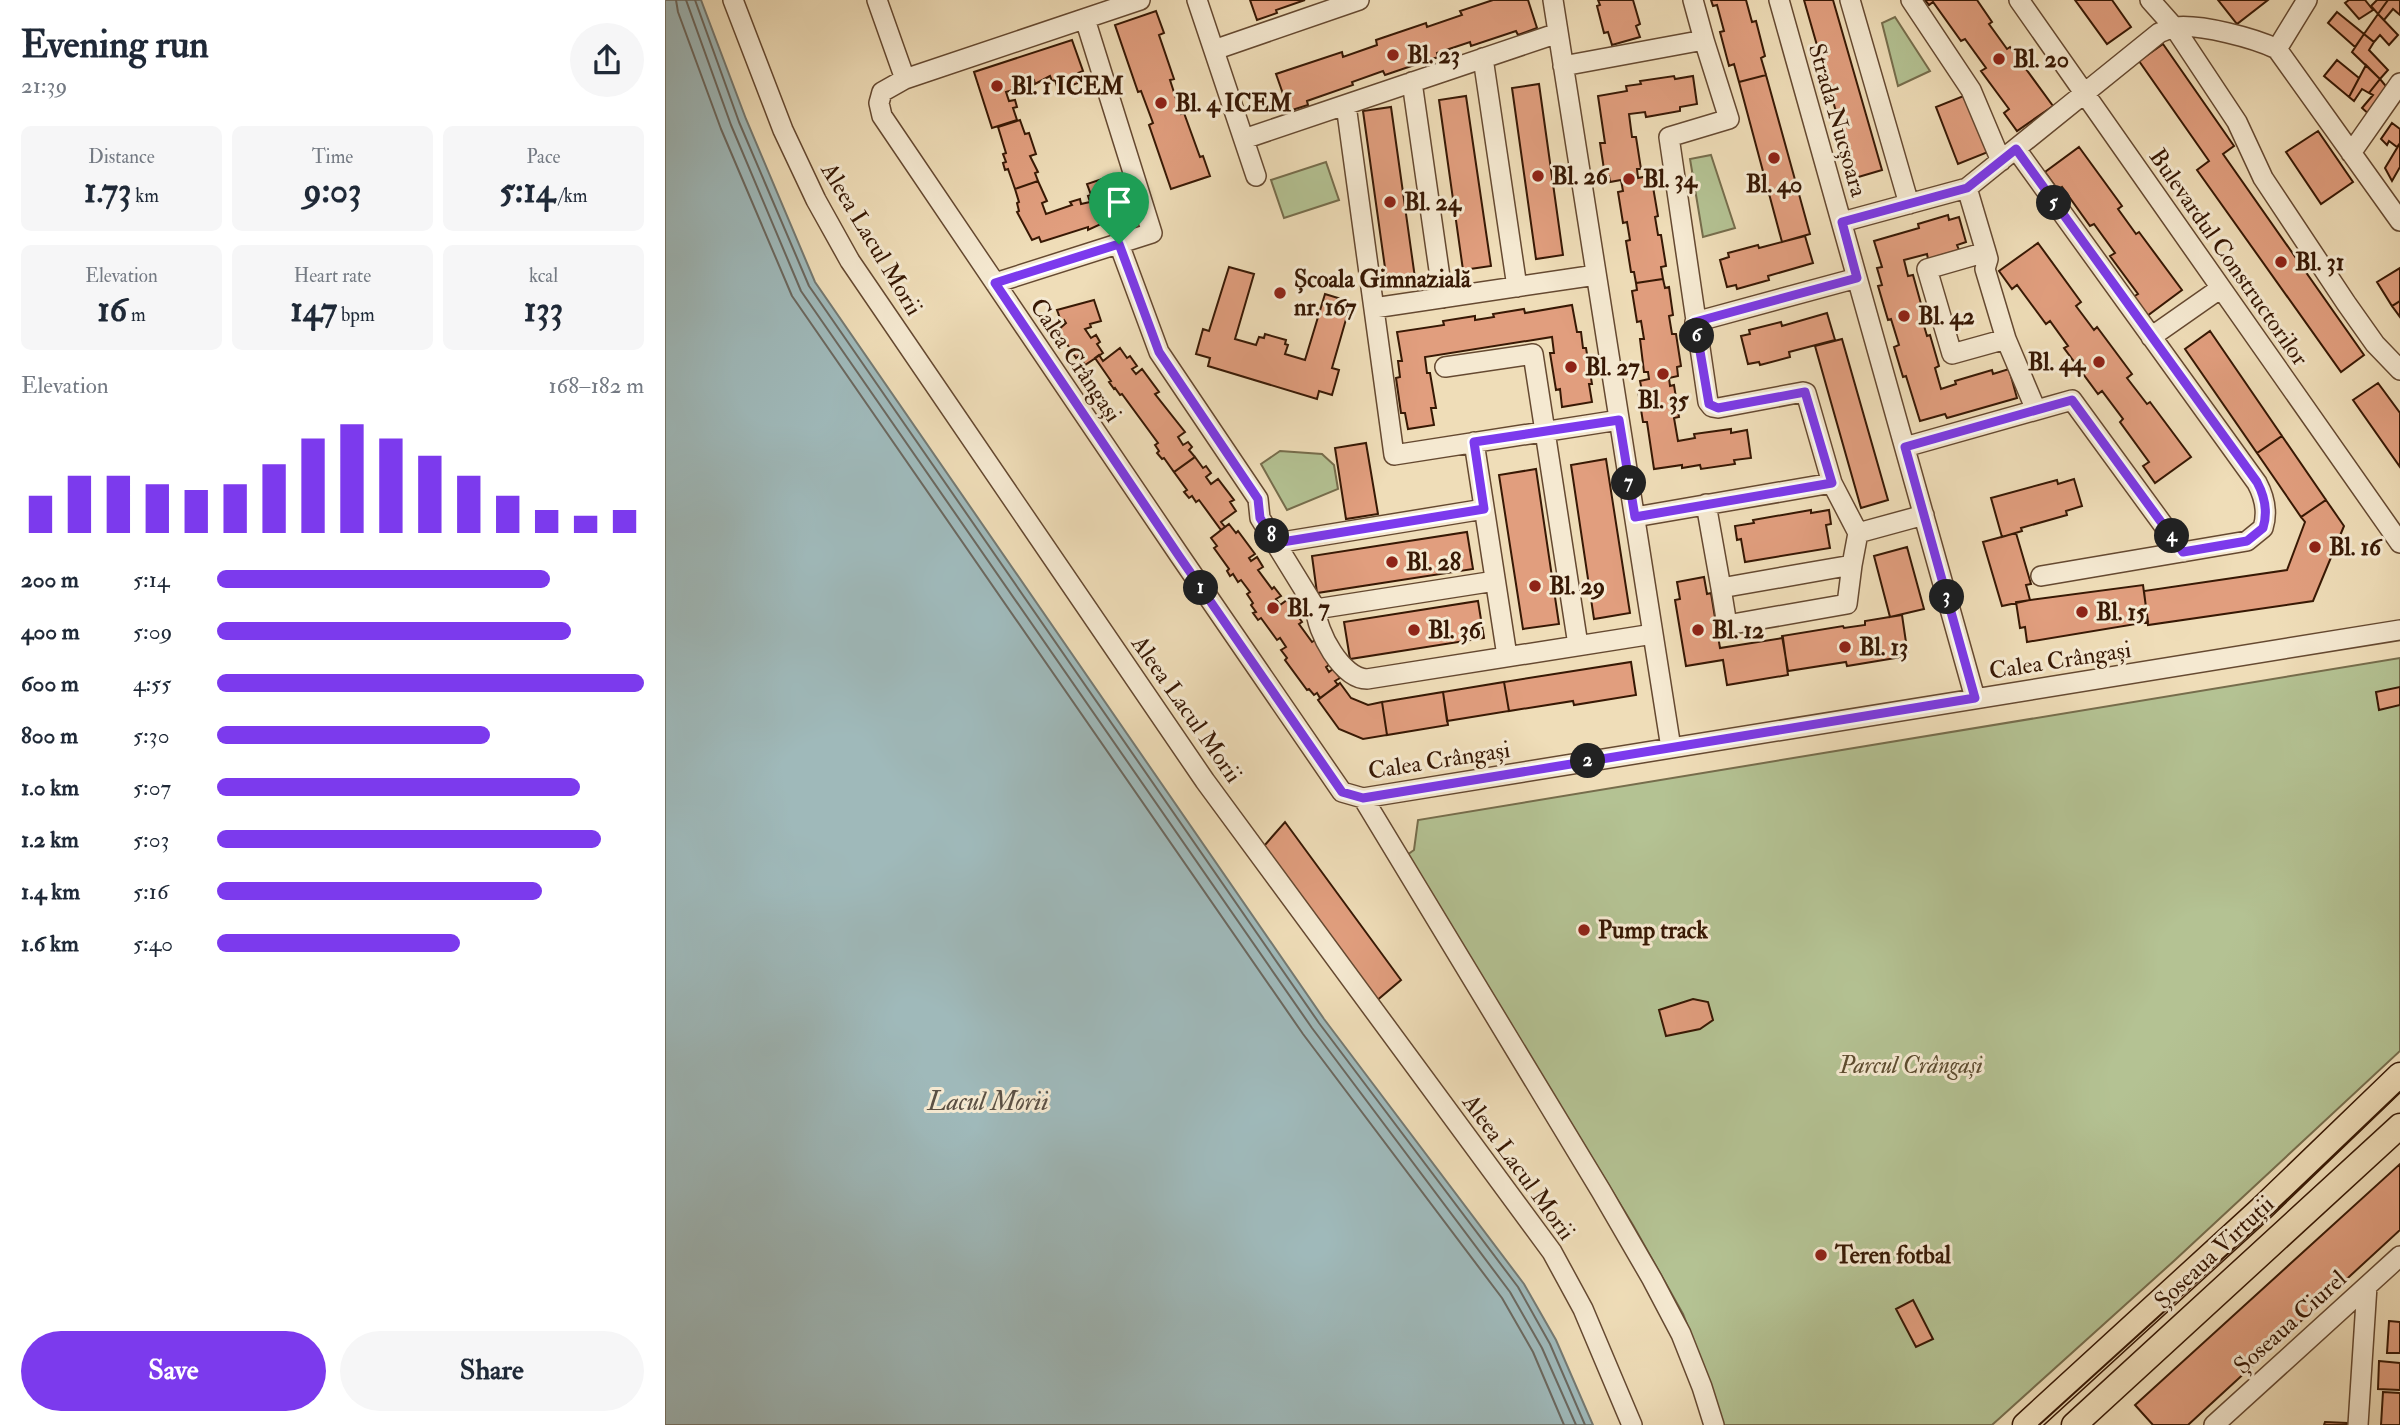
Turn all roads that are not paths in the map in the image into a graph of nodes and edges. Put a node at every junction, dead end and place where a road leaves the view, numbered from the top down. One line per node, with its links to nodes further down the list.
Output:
1 (733, 0): 79 (street, Aleea Lacul Morii)
2 (877, 0): 22 (street)
3 (1197, 0): 19 (street)
4 (1359, 0): 19 (street)
5 (1553, 0): 16 (street)
6 (1693, 0): 17 (street)
7 (1779, 0): 34 (street, Strada Nucșoara)
8 (1850, 0): 32 (street)
9 (1911, 0): 29 (street)
10 (2019, 0): 25 (street, Bulevardul Constructorilor)
11 (2150, 0): 15 (street)
12 (2307, 0): 18 (street)
13 (1129, 2): 14 (street)
14 (1085, 19): 22 (street); 35 (street)
15 (2174, 27): 18 (street); 25 (street); 48 (street)
16 (1558, 33): 20 (street); 21 (street)
17 (1704, 40): 21 (street); 44 (street)
18 (2277, 49): 28 (street)
19 (1214, 50): 27 (street)
20 (1483, 58): 23 (street); 40 (street)
21 (1563, 66): 37 (street)
22 (905, 79): 39 (street, Calea Crângași)
23 (1412, 82): 26 (street); 42 (street)
24 (2400, 83): 28 (street)
25 (2085, 94): 29 (street); 41 (street, Bulevardul Constructorilor)
26 (1346, 105): 27 (street); 43 (street)
27 (1244, 139): 30 (street)
28 (2351, 153): 33 (street)
29 (2008, 155): 31 (street); 45 (street)
30 (1256, 176)
31 (1967, 188): 32 (street); 36 (street)
32 (1909, 204): 34 (street)
33 (2400, 221)
34 (1842, 222): 38 (street, Strada Nucșoara)
35 (1119, 244): 39 (street); 61 (street)
36 (1986, 252): 46 (street); 46 (street)
37 (1596, 275): 40 (street); 50 (street)
38 (1857, 278): 44 (street); 53 (street, Strada Nucșoara)
39 (995, 283): 74 (street, Calea Crângași)
40 (1517, 286): 42 (street)
41 (2221, 288): 45 (street); 60 (street, Bulevardul Constructorilor)
42 (1443, 298): 43 (street)
43 (1374, 307): 52 (street)
44 (1695, 322): 54 (street)
45 (2151, 337): 62 (street)
46 (2006, 339): 49 (street)
47 (1445, 367): 51 (street)
48 (2400, 370)
49 (2036, 410): 53 (street); 62 (street)
50 (1619, 420): 51 (street); 58 (street)
51 (1545, 431): 52 (street); 70 (street)
52 (1474, 442): 56 (street)
53 (1905, 447): 57 (street, Strada Nucșoara)
54 (1832, 483): 55 (street); 59 (street)
55 (1706, 504): 58 (street); 66 (street)
56 (1484, 509): 61 (street); 65 (street)
57 (1924, 515): 59 (street); 72 (street, Strada Nucșoara)
58 (1635, 517): 69 (street)
59 (1858, 533): 63 (street)
60 (2398, 535)
61 (1276, 543): 67 (street)
62 (2183, 552): 64 (street)
63 (1852, 565): 66 (street); 66 (street)
64 (2041, 576)
65 (1495, 581): 67 (street); 71 (street)
66 (1721, 589)
67 (1316, 609): 71 (street)
68 (2400, 630): 72 (street, Calea Crângași)
69 (1653, 634): 70 (street); 73 (street)
70 (1578, 645): 71 (street)
71 (1507, 656)
72 (1975, 698): 73 (street, Calea Crângași)
73 (1671, 748): 74 (street, Calea Crângași)
74 (1363, 798): 80 (street)
75 (2400, 1075): 81 (main road, Șoseaua Virtuții)
76 (2400, 1126): 82 (main road, Șoseaua Virtuții)
77 (2400, 1256): 78 (street, Șoseaua Ciurel)
78 (2367, 1286): 83 (street, Șoseaua Ciurel); 84 (street)
79 (1632, 1425)
80 (1714, 1425)
81 (2025, 1425)
82 (2074, 1425)
83 (2214, 1425)
84 (2358, 1425)

